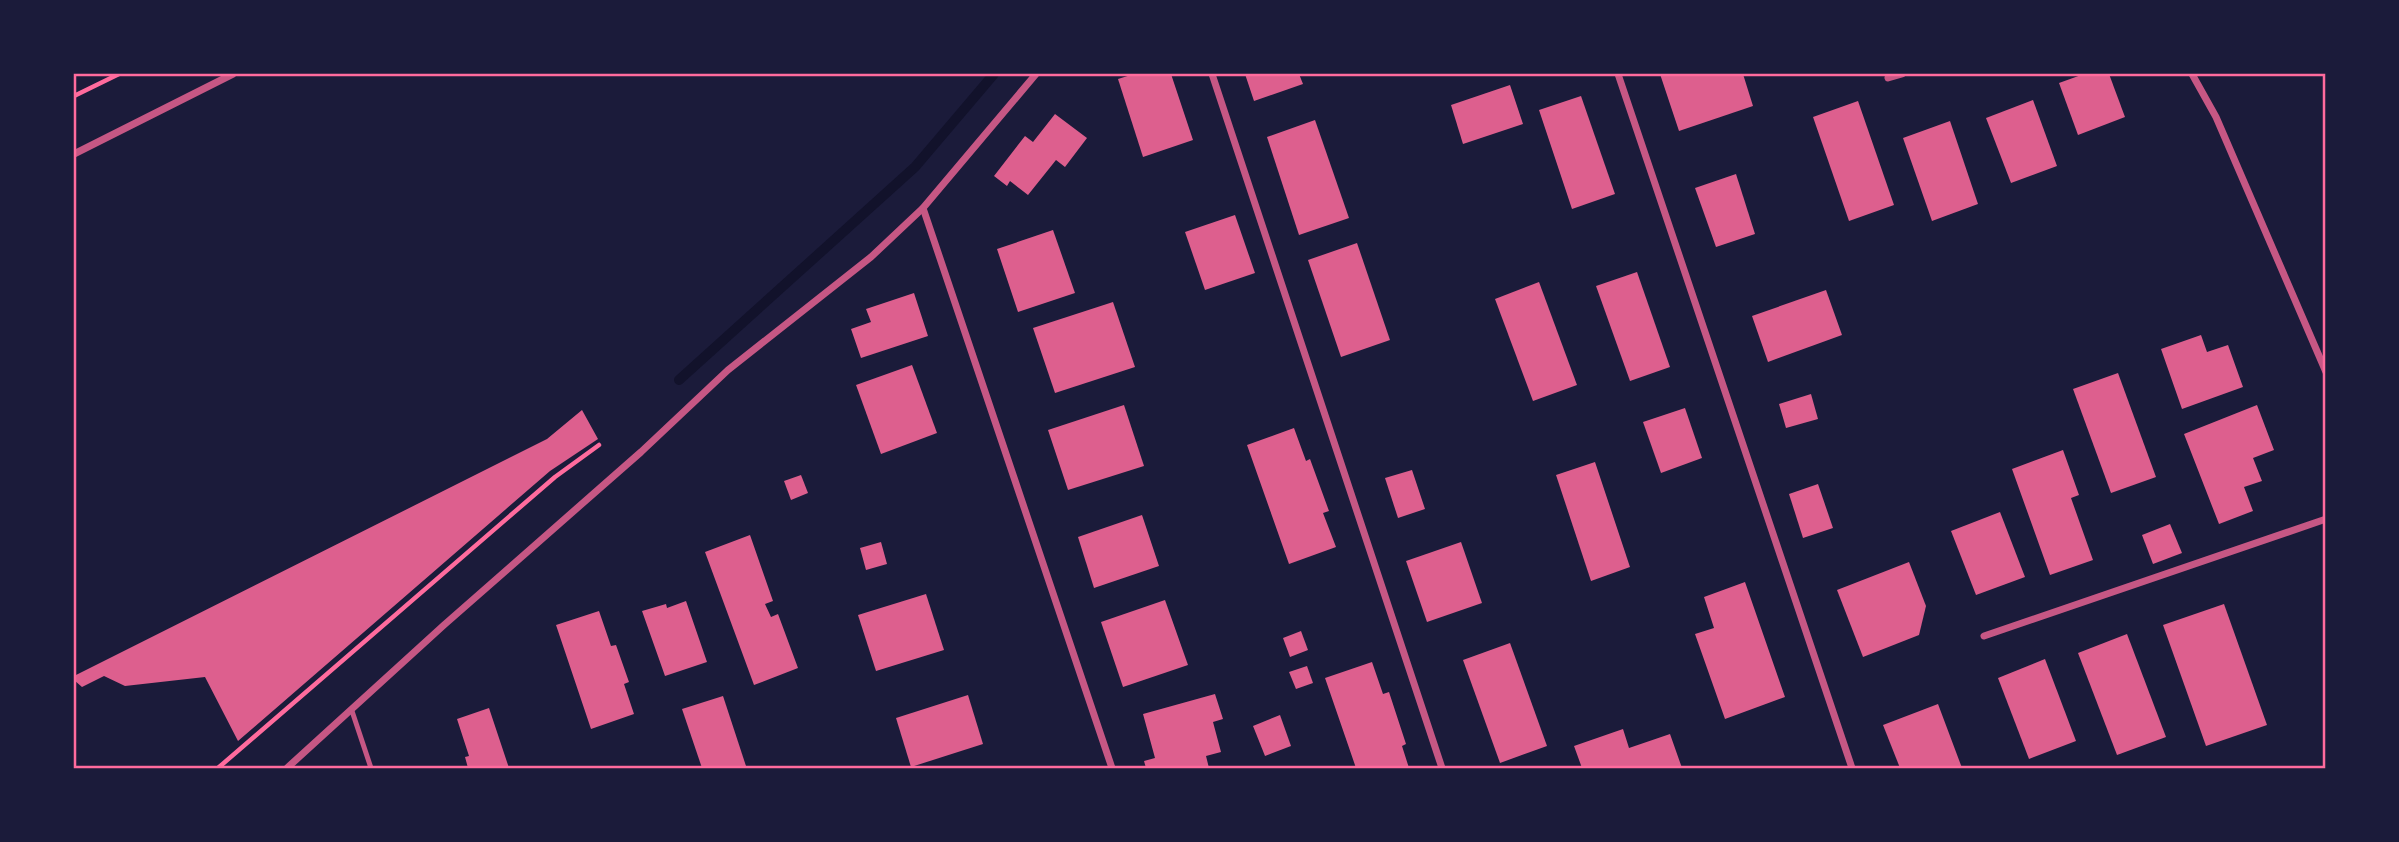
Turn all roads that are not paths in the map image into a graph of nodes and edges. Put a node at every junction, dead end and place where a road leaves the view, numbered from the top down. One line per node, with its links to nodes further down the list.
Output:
1 (233, 74): 8 (street)
2 (1036, 74): 9 (street)
3 (1212, 74): 17 (street)
4 (1618, 74): 18 (street)
5 (1902, 74): 7 (street)
6 (2192, 74): 10 (street)
7 (1888, 78)
8 (74, 154)
9 (923, 208): 13 (street); 16 (street)
10 (2326, 372)
11 (2326, 519): 12 (street)
12 (1984, 636)
13 (352, 711): 14 (street); 15 (lane)
14 (287, 768)
15 (371, 768)
16 (1112, 768)
17 (1442, 768)
18 (1852, 768)

